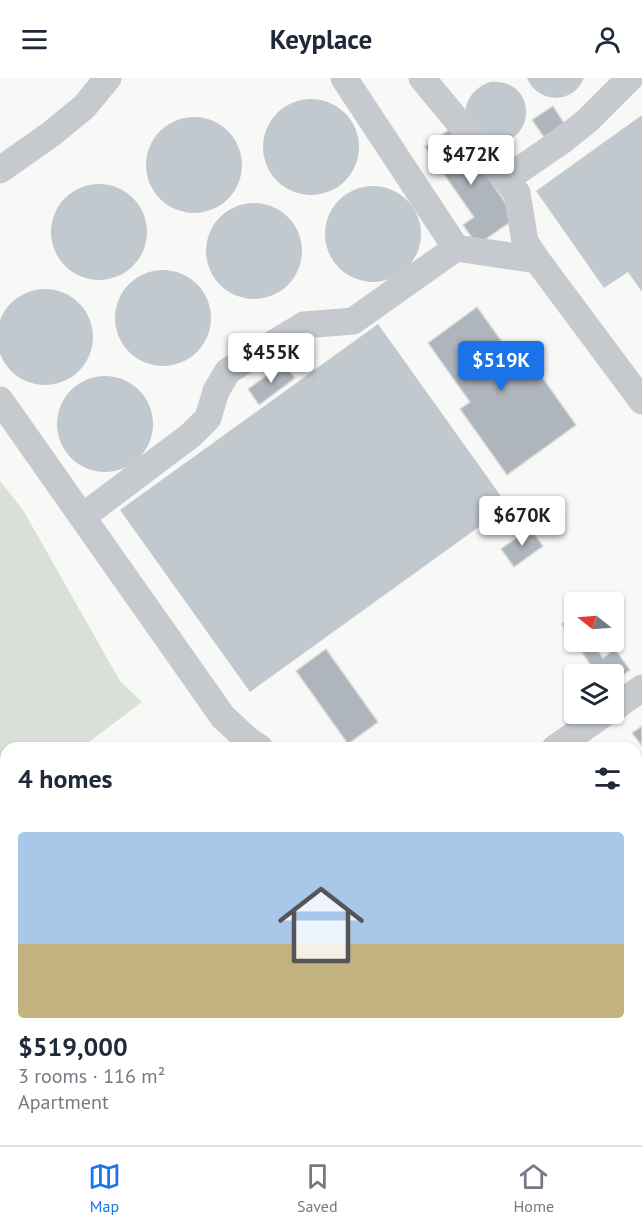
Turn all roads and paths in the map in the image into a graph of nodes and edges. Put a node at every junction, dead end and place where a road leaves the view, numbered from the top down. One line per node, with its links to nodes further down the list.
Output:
1 (108, 78): 5 (lane)
2 (344, 78): 7 (lane)
3 (422, 78): 6 (lane)
4 (630, 78): 6 (lane)
5 (0, 170)
6 (506, 179): 8 (lane)
7 (456, 248): 8 (lane); 11 (lane)
8 (537, 260): 10 (lane)
9 (0, 400): 11 (lane)
10 (642, 401)
11 (82, 517): 15 (lane)
12 (642, 688): 13 (lane)
13 (624, 701)
14 (590, 724): 16 (lane)
15 (251, 742)
16 (564, 742)

